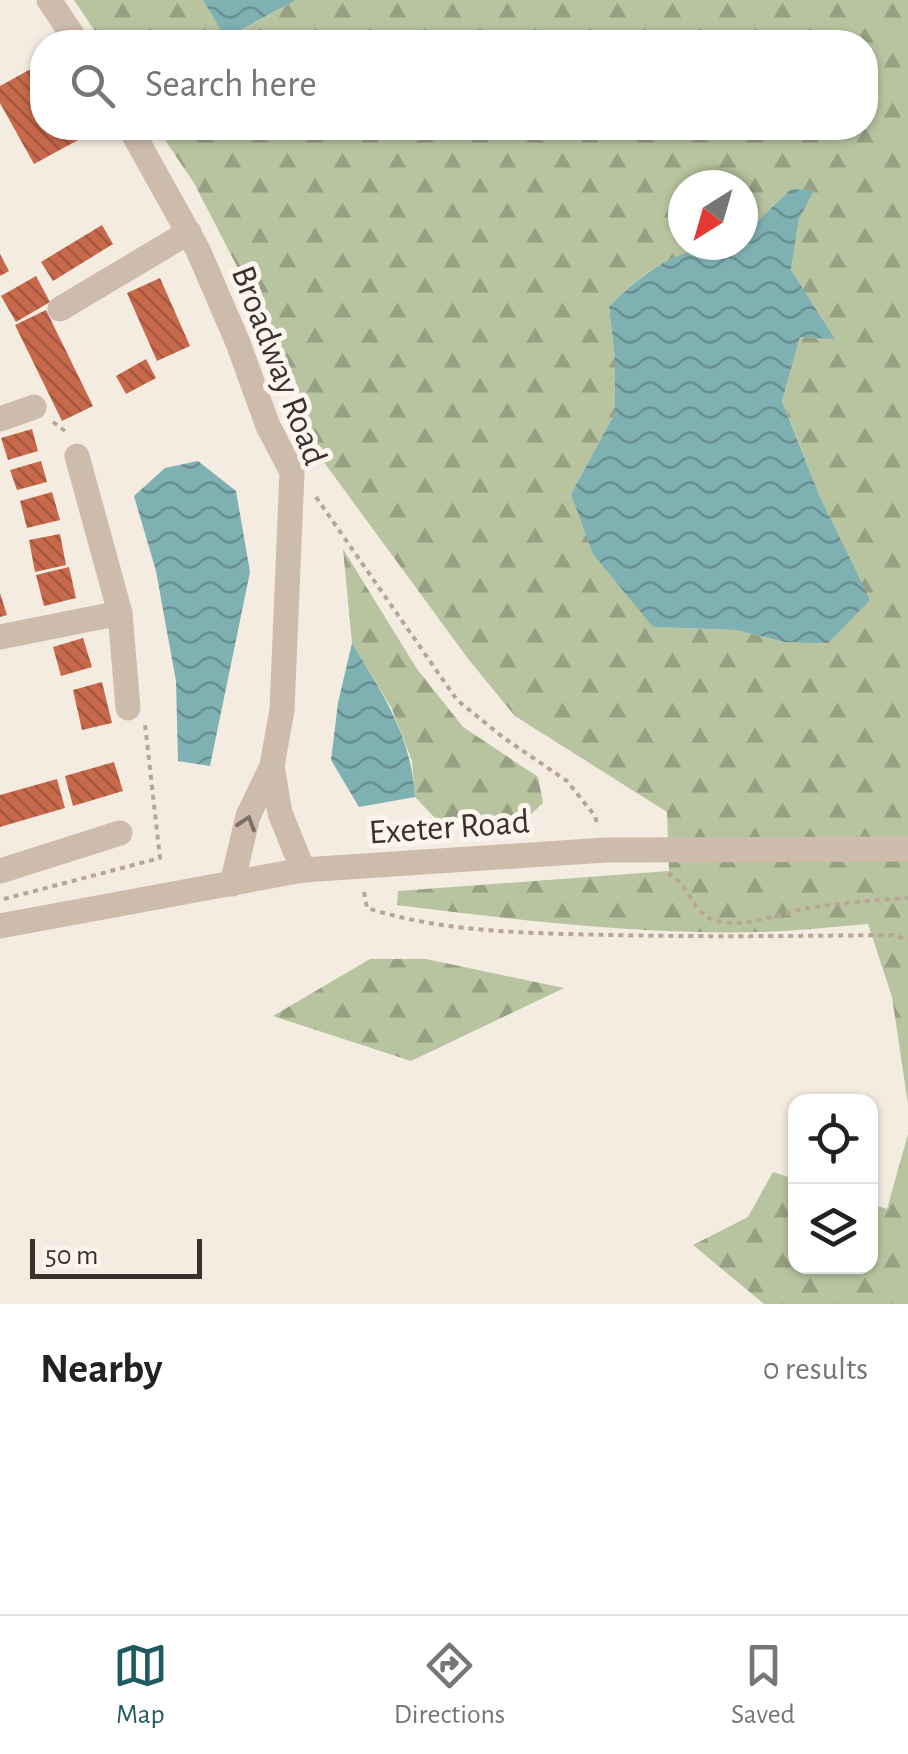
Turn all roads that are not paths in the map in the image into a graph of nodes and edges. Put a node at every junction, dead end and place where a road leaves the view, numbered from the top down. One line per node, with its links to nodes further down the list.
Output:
1 (48, 0): 2 (street)
2 (69, 30)
3 (137, 140): 4 (street, Broadway Road)
4 (189, 232): 5 (street); 12 (street, Broadway Road)
5 (60, 309)
6 (34, 406): 7 (street)
7 (0, 418)
8 (77, 456): 9 (street)
9 (120, 613): 10 (street); 11 (street)
10 (0, 637)
11 (128, 708)
12 (272, 766): 16 (street, Broadway Road); 17 (street, Broadway Road, one-way to 12)
13 (120, 833): 15 (street)
14 (908, 849): 16 (street, Exeter Road)
15 (4, 870)
16 (303, 870): 17 (street, Exeter Road)
17 (232, 884): 18 (street, Exeter Road)
18 (0, 926)

